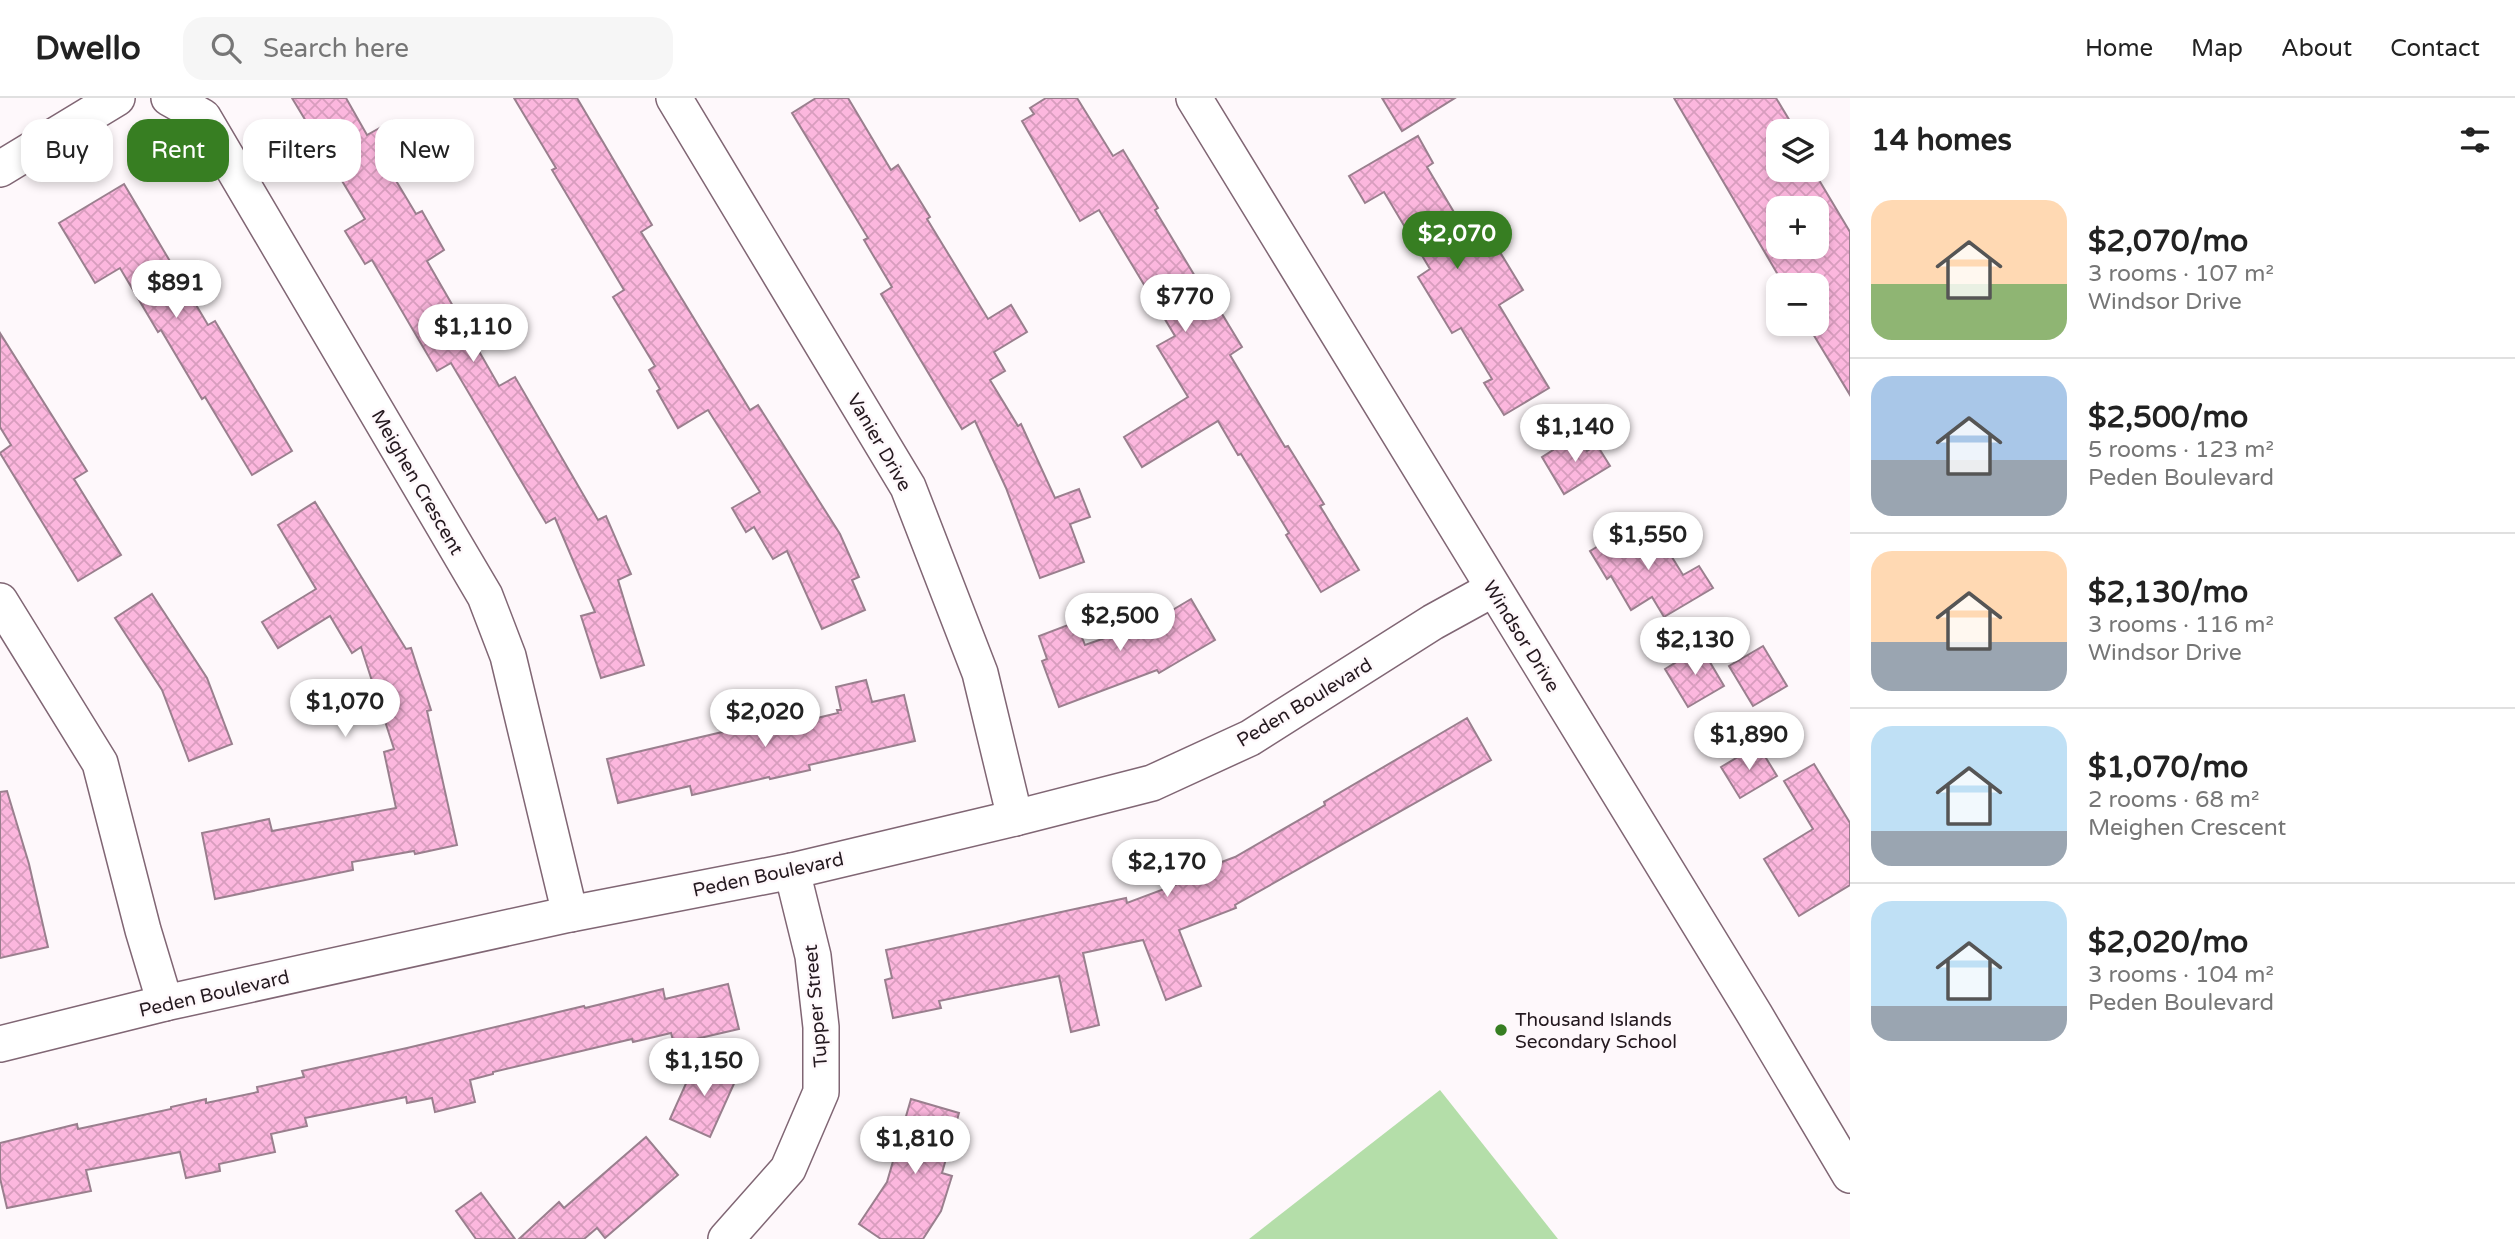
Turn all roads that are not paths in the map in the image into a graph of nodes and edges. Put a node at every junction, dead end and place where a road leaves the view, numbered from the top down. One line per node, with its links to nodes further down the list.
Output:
1 (117, 98): 5 (street)
2 (169, 98): 10 (street, Meighen Crescent)
3 (674, 98): 8 (street, Vanier Drive)
4 (1194, 98): 6 (street, Windsor Drive)
5 (0, 169)
6 (1493, 589): 8 (street, Peden Boulevard); 13 (street, Windsor Drive)
7 (0, 601): 11 (street)
8 (1015, 818): 9 (street, Peden Boulevard)
9 (792, 871): 10 (street, Peden Boulevard); 14 (street, Tupper Street)
10 (570, 914): 11 (street, Peden Boulevard)
11 (165, 1003): 12 (street, Peden Boulevard)
12 (0, 1044)
13 (1850, 1175)
14 (726, 1239)

